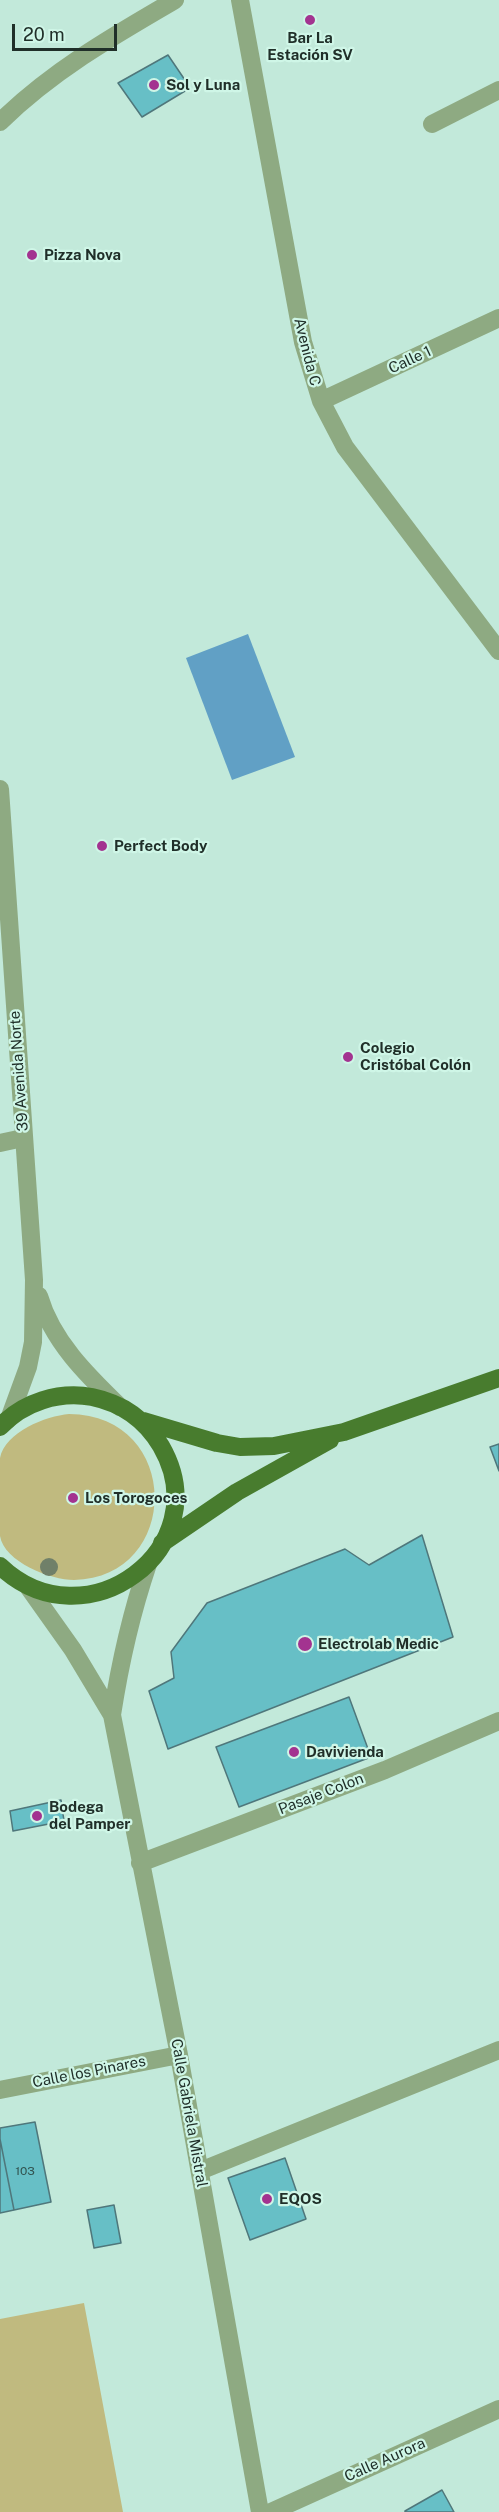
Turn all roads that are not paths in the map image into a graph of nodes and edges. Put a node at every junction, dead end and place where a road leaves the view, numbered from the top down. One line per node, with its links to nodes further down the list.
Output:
1 (175, 0): 4 (street)
2 (240, 0): 7 (street, Avenida C)
3 (499, 90): 5 (street)
4 (0, 122)
5 (432, 124)
6 (499, 318): 7 (street, Calle 1)
7 (321, 401): 8 (street, Avenida C)
8 (499, 651)
9 (0, 789): 10 (street, 39 Avenida Norte)
10 (23, 1138): 11 (street); 12 (street, 39 Avenida Norte)
11 (0, 1143)
12 (34, 1280): 14 (street, 39 Avenida Norte); 16 (street, 39 Avenida Norte)
13 (499, 1378): 17 (main road)
14 (120, 1407): 15 (main road); 16 (main road)
15 (140, 1420): 17 (main road); 18 (main road)
16 (5, 1423)
17 (344, 1432): 18 (main road)
18 (162, 1543): 19 (main road)
19 (148, 1564): 21 (main road); 22 (street, Calle Gabriela Mistral)
20 (3, 1570): 21 (main road)
21 (28, 1588): 22 (street, Calle Gabriela Mistral)
22 (112, 1715): 24 (street, Calle Gabriela Mistral)
23 (499, 1721): 24 (street, Pasaje Colon)
24 (140, 1863): 26 (street, Calle Gabriela Mistral)
25 (499, 2050): 28 (street)
26 (179, 2055): 27 (street, Calle los Pinares); 28 (street, Calle Gabriela Mistral)
27 (0, 2090)
28 (200, 2171): 30 (street, Calle Gabriela Mistral)
29 (499, 2409): 31 (street, Calle Aurora)
30 (260, 2512)
31 (271, 2512)

